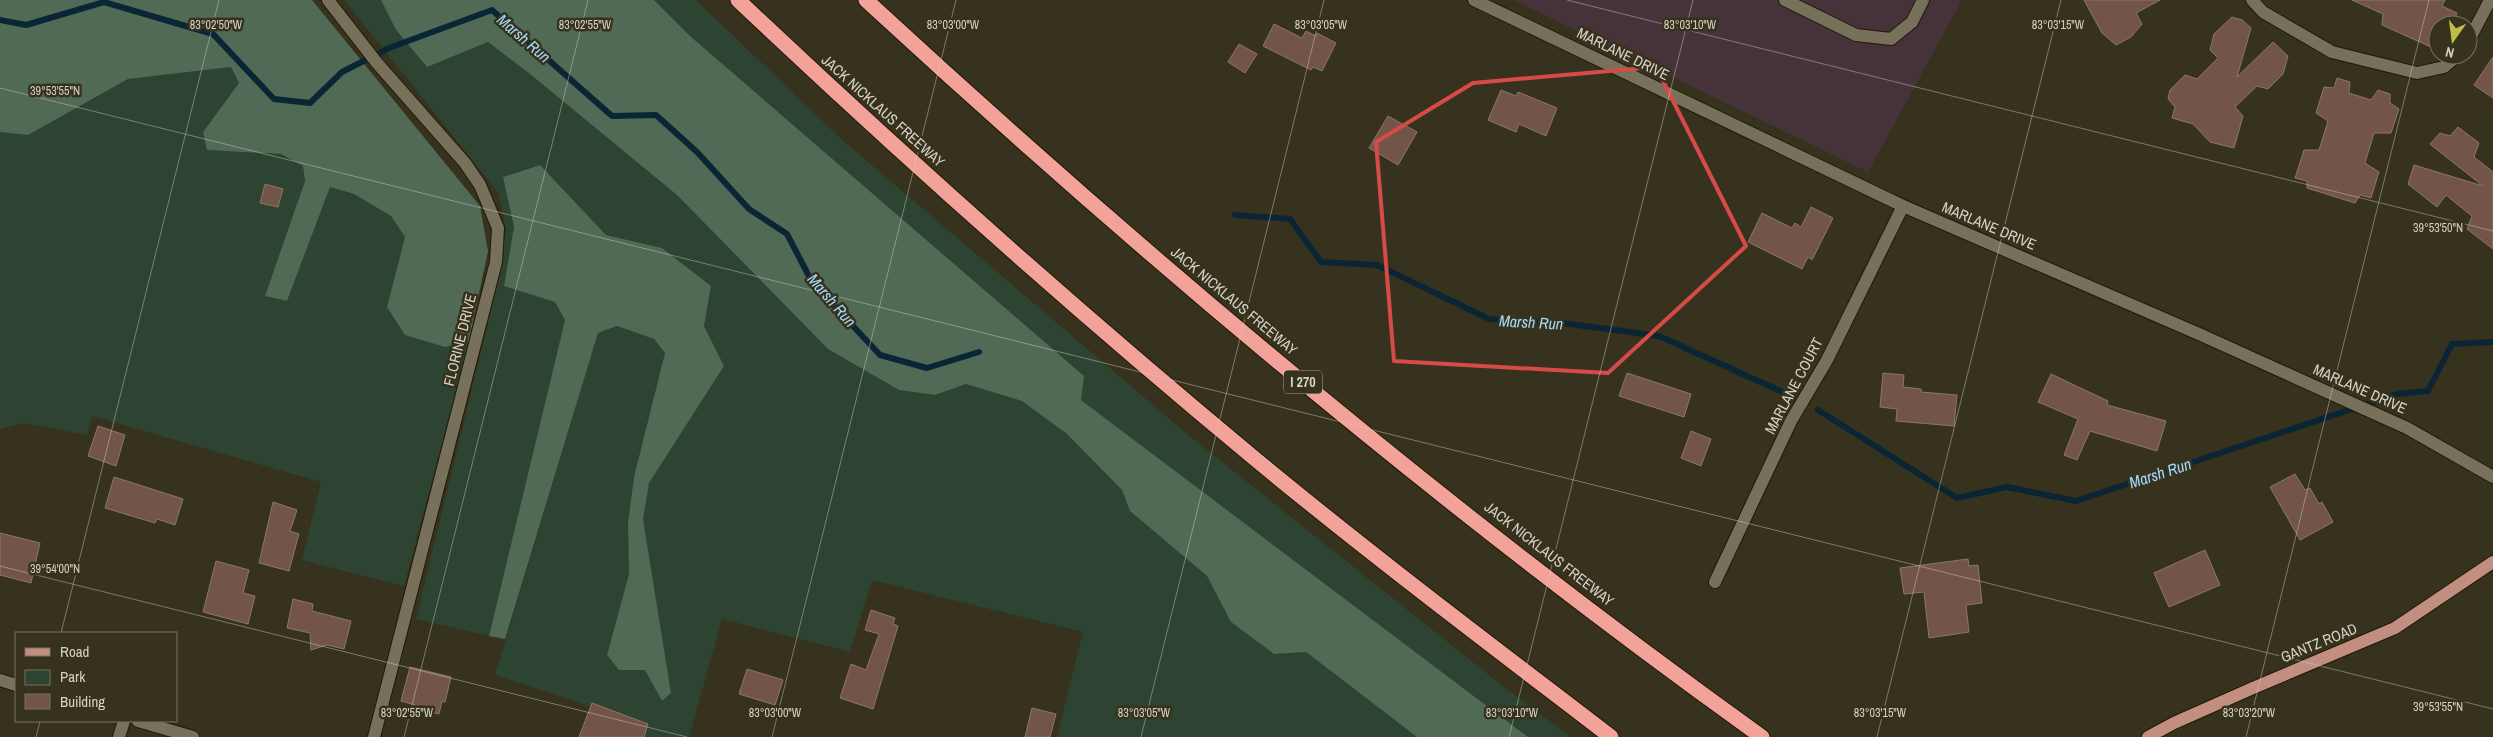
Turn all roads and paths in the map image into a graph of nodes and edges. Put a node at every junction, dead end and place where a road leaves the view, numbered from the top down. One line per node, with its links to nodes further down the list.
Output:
1 (328, 0): 21 (street, FLORINE DRIVE)
2 (738, 0): 22 (highway, JACK NICKLAUS FREEWAY)
3 (866, 0): 23 (highway, JACK NICKLAUS FREEWAY / I 270)
4 (1474, 0): 11 (street, MARLANE DRIVE)
5 (1785, 0): 6 (street)
6 (1923, 0)
7 (2252, 0): 10 (street)
8 (2490, 0): 9 (street)
9 (2478, 23)
10 (2447, 65)
11 (1903, 206): 12 (street, MARLANE DRIVE); 14 (street, MARLANE COURT)
12 (2493, 477)
13 (2493, 562): 24 (main road, GANTZ ROAD)
14 (1715, 582)
15 (0, 680): 16 (street)
16 (15, 685)
17 (124, 722): 19 (street)
18 (141, 722): 20 (street)
19 (119, 737)
20 (193, 737)
21 (374, 737)
22 (1611, 737)
23 (1762, 737)
24 (2148, 737)

